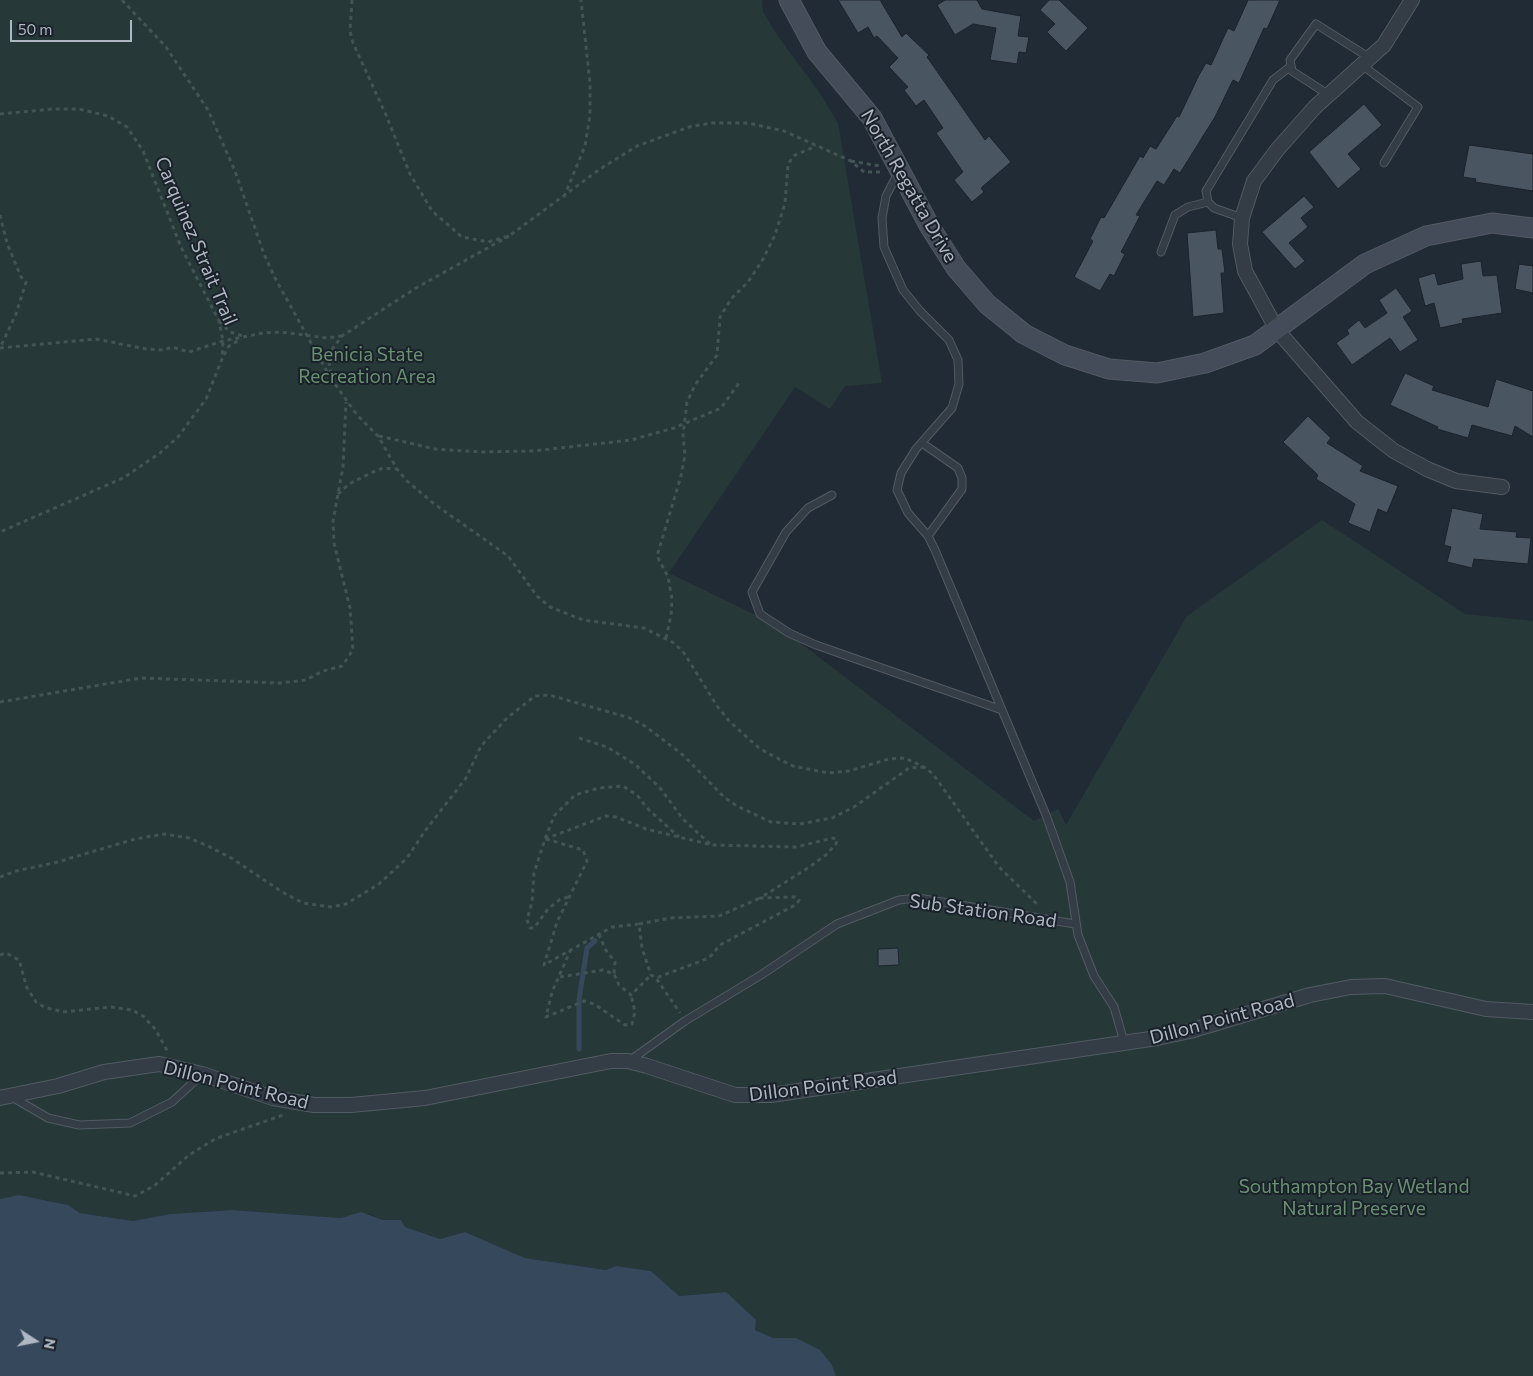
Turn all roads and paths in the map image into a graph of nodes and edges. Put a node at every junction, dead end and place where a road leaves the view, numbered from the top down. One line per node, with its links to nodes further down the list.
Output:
1 (122, 0): 22 (path)
2 (352, 0): 18 (path)
3 (581, 0): 13 (path)
4 (789, 0): 12 (street, North Regatta Drive)
5 (1412, 0): 6 (street)
6 (1366, 62): 7 (lane); 8 (street); 11 (lane)
7 (1291, 66): 8 (lane); 14 (lane)
8 (1329, 95): 16 (street)
9 (0, 114): 20 (path, Carquinez Strait Trail)
10 (817, 145): 12 (path); 13 (path); 31 (path)
11 (1384, 163)
12 (900, 168): 21 (street, North Regatta Drive); 33 (lane)
13 (564, 198): 18 (path)
14 (1208, 202): 16 (lane); 19 (lane)
15 (0, 215): 26 (path)
16 (1242, 218): 21 (street)
17 (1533, 228): 21 (street, North Regatta Drive)
18 (509, 236): 23 (path)
19 (1161, 252)
20 (219, 321): 24 (path); 25 (path, Carquinez Strait Trail)
21 (1277, 330): 35 (street)
22 (306, 335): 23 (path); 24 (path); 28 (path)
23 (342, 336): 28 (path)
24 (246, 337): 25 (path); 27 (path)
25 (223, 341): 26 (path); 27 (path, Carquinez Strait Trail)
26 (0, 348)
27 (222, 359): 38 (path, Carquinez Strait Trail)
28 (332, 380): 30 (path)
29 (739, 383): 31 (path)
30 (346, 401): 32 (path); 37 (path)
31 (683, 424): 32 (path); 40 (path)
32 (378, 436): 34 (path)
33 (922, 443): 39 (lane); 39 (lane)
34 (398, 469): 37 (path); 40 (path)
35 (1502, 488)
36 (832, 495): 42 (lane)
37 (337, 497): 41 (path)
38 (0, 532)
39 (928, 536): 42 (lane)
40 (666, 638): 44 (path)
41 (0, 702)
42 (1002, 710): 53 (lane)
43 (579, 738): 47 (path)
44 (924, 767): 48 (path); 51 (path)
45 (680, 838): 46 (path); 46 (path); 47 (path)
46 (545, 839): 49 (path); 49 (path)
47 (712, 845): 50 (path)
48 (0, 877)
49 (569, 897): 55 (path)
50 (760, 898): 52 (path); 60 (path)
51 (1052, 918): 53 (lane, Sub Station Road); 63 (lane, Sub Station Road)
52 (639, 924): 54 (path); 58 (path)
53 (1075, 924): 64 (lane, Sub Station Road)
54 (599, 934): 55 (path); 57 (path)
55 (571, 949): 59 (path)
56 (0, 955): 66 (path)
57 (614, 974): 59 (path); 61 (path)
58 (651, 975): 60 (path); 61 (path)
59 (560, 977): 61 (path)
60 (656, 978): 63 (path)
61 (631, 995)
62 (1533, 1012): 64 (street, Dillon Point Road)
63 (685, 1021): 65 (lane, Sub Station Road)
64 (1124, 1042): 65 (street, Dillon Point Road)
65 (628, 1061): 67 (street, Dillon Point Road)
66 (172, 1067): 67 (street, Dillon Point Road); 68 (street, Dillon Point Road)
67 (202, 1074): 68 (lane)
68 (6, 1097)
69 (287, 1114): 70 (path)
70 (0, 1173)

